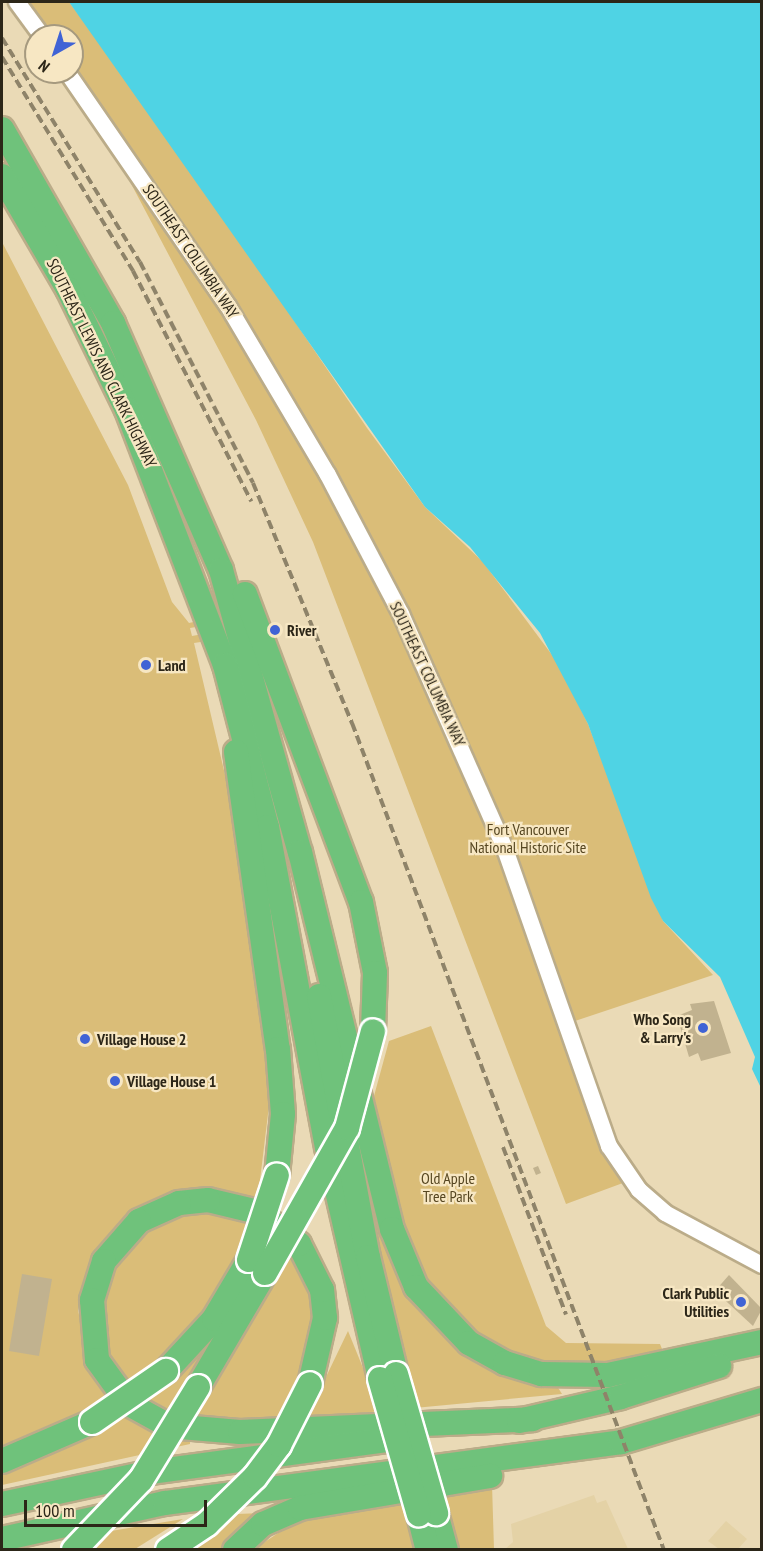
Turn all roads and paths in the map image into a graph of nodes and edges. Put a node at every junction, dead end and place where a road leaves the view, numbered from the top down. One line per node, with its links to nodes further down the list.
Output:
1 (17, 2): 2 (street)
2 (33, 24)
3 (75, 84): 10 (street, SOUTHEAST COLUMBIA WAY)
4 (2, 129): 6 (highway, SOUTHEAST LEWIS AND CLARK HIGHWAY)
5 (2, 176): 7 (highway, SOUTHEAST LEWIS AND CLARK HIGHWAY)
6 (133, 363): 8 (highway); 11 (highway, bridge)
7 (211, 626): 9 (highway); 11 (highway, bridge)
8 (281, 787): 12 (highway); 14 (highway)
9 (327, 1147): 14 (highway); 15 (highway)
10 (762, 1265)
11 (257, 1266): 19 (highway, bridge); 23 (highway, bridge)
12 (762, 1342)
13 (762, 1349): 17 (highway)
14 (388, 1376): 21 (highway, bridge)
15 (310, 1384): 17 (highway); 24 (highway, bridge)
16 (762, 1400): 18 (highway)
17 (533, 1419): 20 (highway)
18 (599, 1446): 22 (highway); 25 (highway)
19 (2, 1461)
20 (2, 1504)
21 (428, 1514): 26 (highway); 27 (highway)
22 (2, 1539)
23 (74, 1550)
24 (168, 1550)
25 (235, 1550)
26 (428, 1550)
27 (446, 1550)

